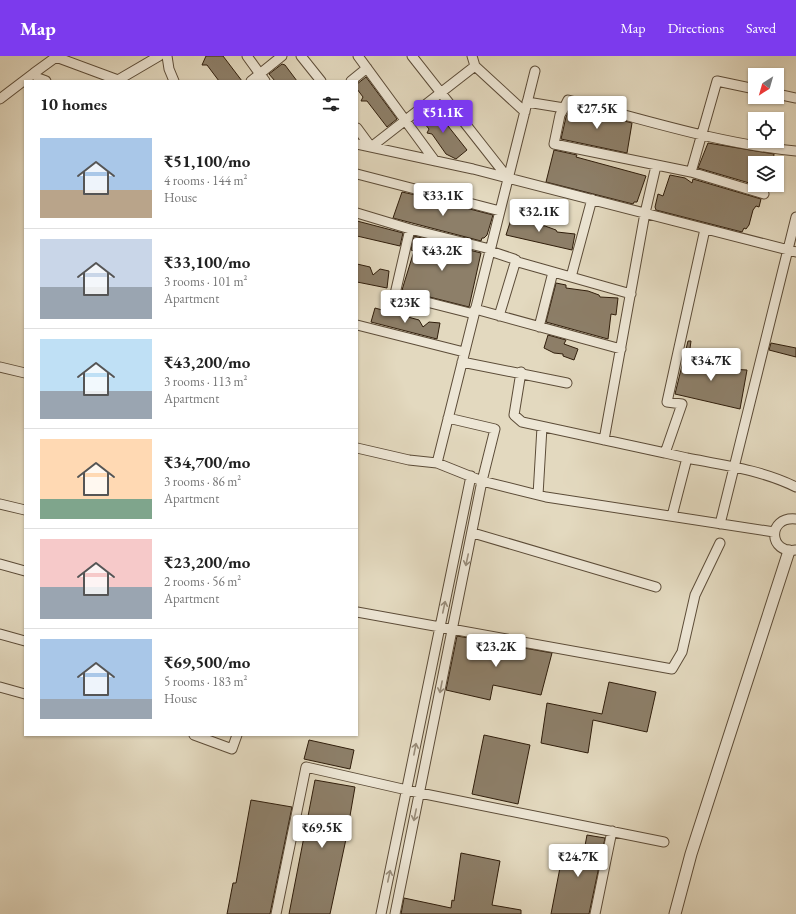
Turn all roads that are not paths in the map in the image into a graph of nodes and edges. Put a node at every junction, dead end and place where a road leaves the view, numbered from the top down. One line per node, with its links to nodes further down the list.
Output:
1 (57, 56): 13 (street); 17 (street)
2 (159, 56): 17 (street)
3 (167, 56): 18 (street)
4 (247, 56): 14 (street)
5 (282, 56): 14 (street)
6 (301, 56): 19 (street)
7 (358, 56): 11 (street)
8 (412, 56): 23 (street)
9 (472, 56): 10 (street)
10 (475, 66): 23 (street); 29 (street)
11 (367, 68): 20 (street); 30 (street)
12 (535, 71): 27 (street)
13 (34, 73): 15 (street); 16 (street)
14 (263, 77)
15 (25, 80)
16 (43, 80)
17 (117, 80)
18 (174, 80)
19 (320, 80)
20 (352, 80)
21 (24, 81): 26 (street)
22 (748, 88): 32 (street)
23 (440, 92): 30 (street); 40 (street)
24 (784, 95): 25 (street)
25 (796, 98)
26 (0, 99)
27 (527, 102): 28 (street); 29 (street)
28 (564, 108): 32 (street); 37 (street)
29 (525, 112): 40 (street)
30 (406, 121): 34 (street); 36 (street)
31 (358, 129): 34 (street)
32 (702, 134): 35 (street); 38 (street)
33 (358, 144): 34 (street)
34 (371, 147): 36 (street)
35 (796, 151)
36 (435, 161): 40 (street)
37 (656, 166): 38 (street); 45 (street)
38 (691, 172): 41 (street)
39 (358, 174): 43 (street)
40 (508, 178): 42 (street); 43 (street)
41 (764, 194)
42 (592, 200): 45 (street); 53 (street)
43 (500, 211): 49 (street)
44 (358, 213): 47 (street)
45 (646, 214): 48 (street); 54 (street)
46 (796, 217): 50 (street)
47 (410, 229): 49 (street); 55 (street)
48 (705, 229): 50 (street); 70 (street)
49 (490, 250): 51 (street); 55 (street)
50 (792, 251): 73 (street)
51 (516, 260): 52 (street); 56 (street)
52 (553, 272): 53 (street); 58 (street)
53 (571, 277): 54 (street)
54 (631, 294): 59 (street)
55 (475, 312): 56 (street); 60 (street)
56 (499, 316): 58 (street)
57 (358, 325): 60 (street)
58 (539, 327): 59 (street)
59 (621, 349): 68 (street)
60 (464, 352): 61 (street)
61 (462, 362): 63 (street); 66 (street)
62 (0, 367): 64 (street)
63 (521, 372): 65 (street); 67 (street)
64 (24, 373)
65 (567, 383)
66 (448, 418): 72 (street); 75 (street)
67 (542, 427): 68 (street); 77 (street)
68 (604, 440): 70 (street)
69 (358, 448): 72 (street)
70 (665, 453): 71 (street)
71 (687, 458): 73 (street); 80 (street)
72 (437, 463): 74 (street)
73 (734, 466): 76 (street); 82 (street)
74 (471, 476): 75 (street); 91 (street, one-way to 74)
75 (482, 481): 77 (street); 84 (street)
76 (796, 487)
77 (538, 495): 80 (street)
78 (0, 504): 79 (street)
79 (24, 510)
80 (672, 516): 82 (street)
81 (796, 519): 83 (street)
82 (720, 524): 83 (street)
83 (774, 532): 86 (street)
84 (473, 533): 89 (street); 92 (street, one-way to 92)
85 (720, 544): 92 (street)
86 (792, 551): 107 (street)
87 (0, 564): 88 (street)
88 (24, 571)
89 (656, 587)
90 (358, 612): 91 (street)
91 (440, 626): 92 (street); 99 (street, one-way to 91)
92 (452, 628): 100 (street, one-way to 100)
93 (0, 634): 94 (street)
94 (24, 641)
95 (0, 687): 96 (street)
96 (24, 694)
97 (197, 736): 98 (street)
98 (237, 736)
99 (407, 790): 100 (street); 103 (street); 104 (street, one-way to 99)
100 (420, 793): 101 (street); 105 (street, one-way to 105)
101 (612, 831): 102 (street); 106 (street)
102 (664, 842)
103 (276, 914)
104 (381, 914)
105 (394, 914)
106 (595, 914)
107 (675, 914)

